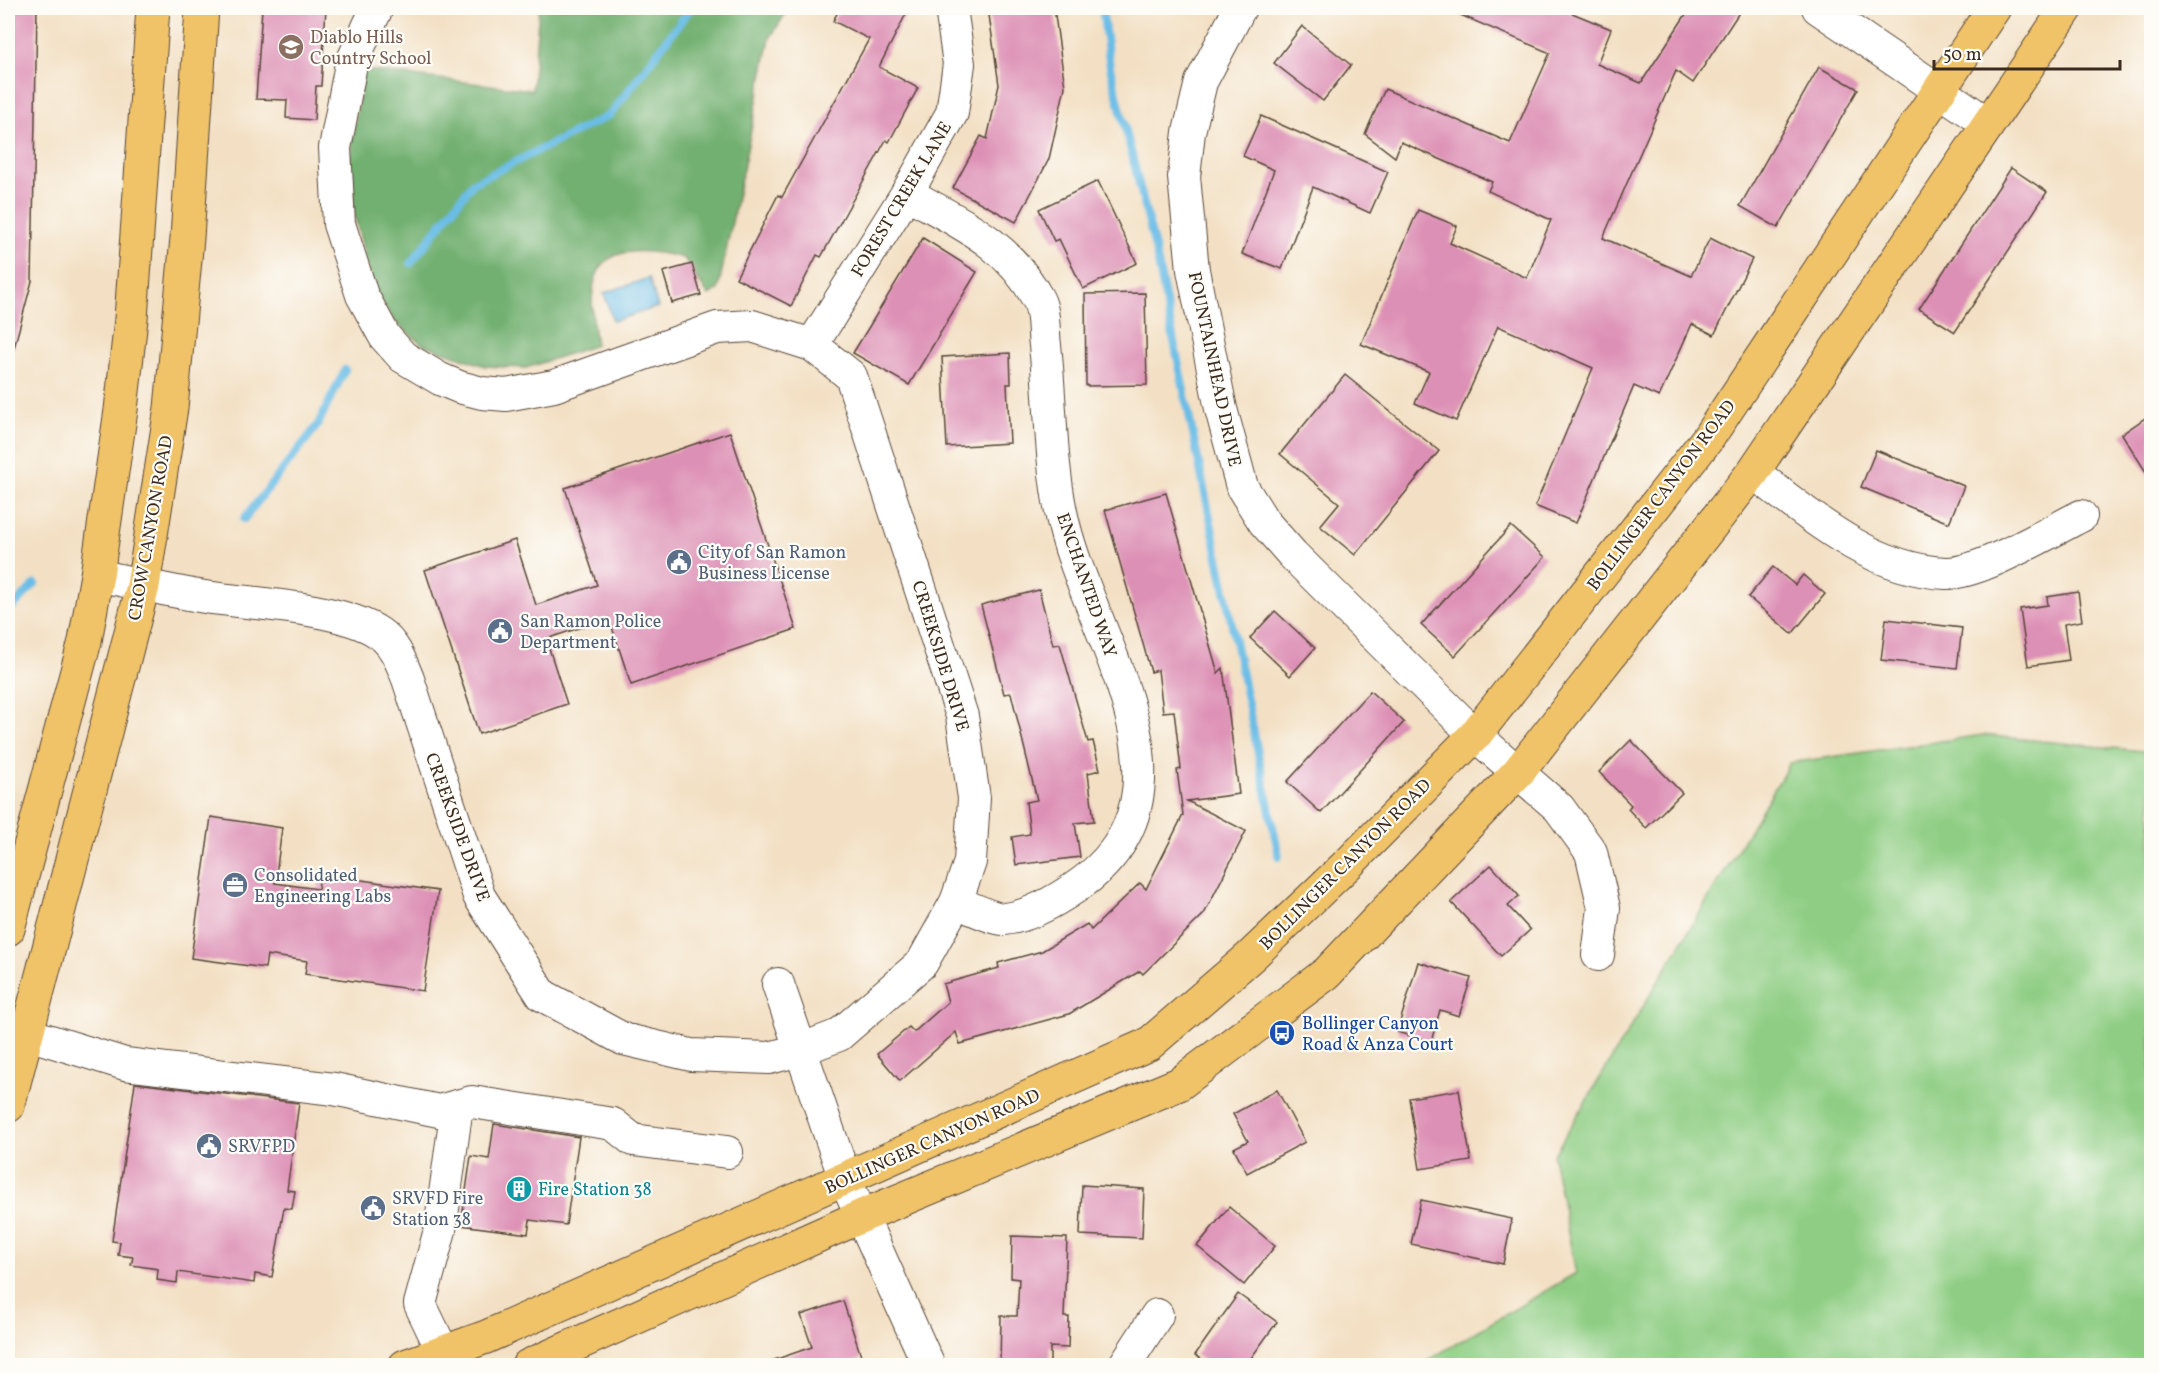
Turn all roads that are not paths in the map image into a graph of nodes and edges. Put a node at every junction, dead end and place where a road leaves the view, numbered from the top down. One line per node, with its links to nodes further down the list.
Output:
1 (153, 8): 15 (main road)
2 (202, 8): 16 (main road, CROW CANYON ROAD)
3 (951, 8): 11 (street, FOREST CREEK LANE)
4 (1240, 8): 17 (street, FOUNTAINHEAD DRIVE)
5 (1818, 8): 9 (street)
6 (1994, 8): 9 (main road, BOLLINGER CANYON ROAD)
7 (2067, 8): 10 (main road)
8 (372, 10): 12 (street, CREEKSIDE DRIVE)
9 (1941, 92): 10 (street); 17 (main road, BOLLINGER CANYON ROAD)
10 (1987, 123): 13 (main road)
11 (907, 193): 12 (street, FOREST CREEK LANE); 19 (street, ENCHANTED WAY)
12 (812, 345): 19 (street, CREEKSIDE DRIVE)
13 (1754, 471): 14 (street); 18 (main road)
14 (2080, 516)
15 (97, 575): 16 (street, CREEKSIDE DRIVE); 20 (main road)
16 (143, 586): 23 (main road, CROW CANYON ROAD); 24 (street, CREEKSIDE DRIVE)
17 (1475, 735): 18 (street, FOUNTAINHEAD DRIVE); 28 (main road, BOLLINGER CANYON ROAD)
18 (1519, 771): 21 (street, FOUNTAINHEAD DRIVE); 29 (main road)
19 (956, 902): 24 (street, CREEKSIDE DRIVE)
20 (8, 929)
21 (1598, 955)
22 (778, 984): 24 (street)
23 (28, 1034): 25 (main road, CROW CANYON ROAD); 26 (street)
24 (800, 1050): 28 (street)
25 (8, 1106)
26 (457, 1106): 27 (street); 31 (street)
27 (727, 1152)
28 (845, 1179): 29 (street); 31 (main road, BOLLINGER CANYON ROAD)
29 (861, 1216): 33 (main road); 34 (street)
30 (1157, 1315): 35 (street)
31 (443, 1352): 32 (main road, BOLLINGER CANYON ROAD)
32 (405, 1365)
33 (528, 1365)
34 (929, 1365)
35 (1124, 1365)

